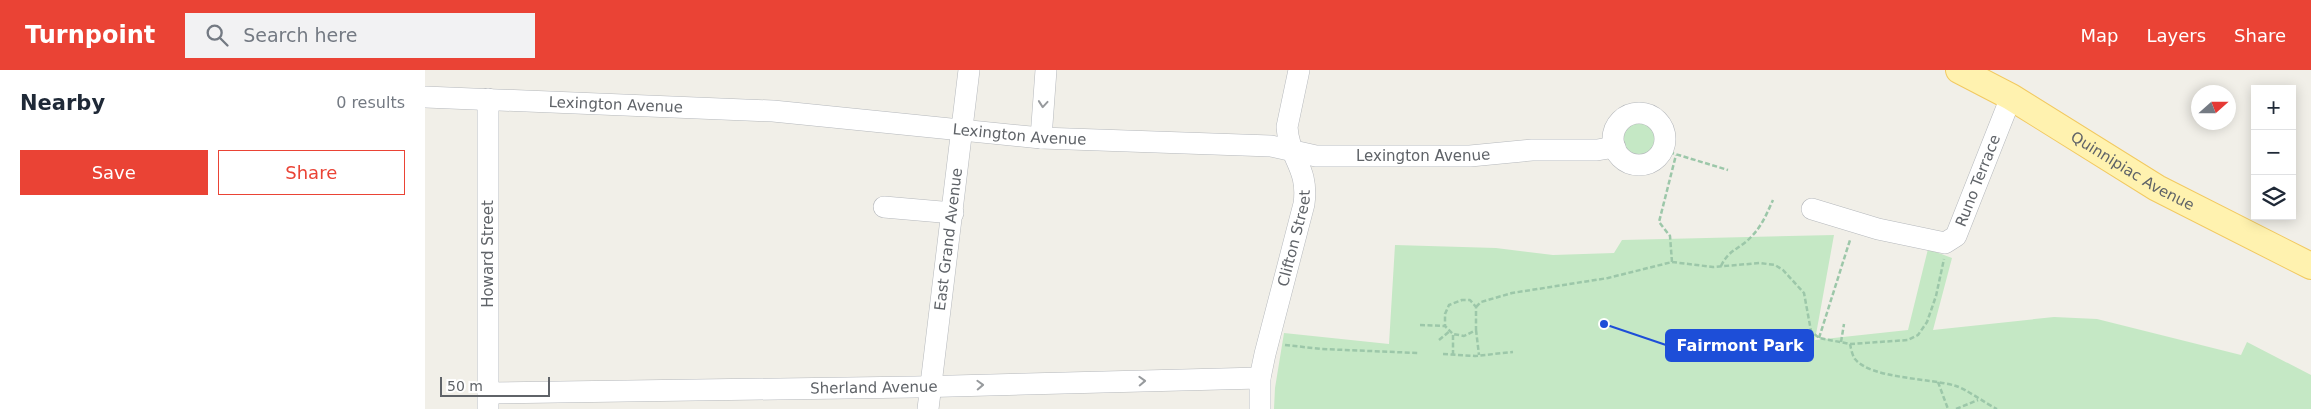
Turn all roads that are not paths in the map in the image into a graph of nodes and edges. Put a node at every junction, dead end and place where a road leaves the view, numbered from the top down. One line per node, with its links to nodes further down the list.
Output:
1 (969, 70): 8 (street, East Grand Avenue)
2 (1046, 70): 9 (street, one-way to 9)
3 (1299, 70): 11 (street, Clifton Street)
4 (1959, 70): 6 (main road, Quinnipiac Avenue)
5 (425, 97): 7 (street, Lexington Avenue)
6 (2011, 97): 13 (street, Runo Terrace); 15 (main road, Quinnipiac Avenue)
7 (488, 99): 8 (street, Lexington Avenue); 18 (street, Howard Street)
8 (963, 131): 9 (street, Lexington Avenue); 14 (street, East Grand Avenue)
9 (1041, 138): 11 (street, Lexington Avenue)
10 (1615, 147): 10 (street); 11 (street, Lexington Avenue)
11 (1294, 152): 16 (street, Clifton Street)
12 (884, 207): 14 (street)
13 (1812, 210)
14 (953, 213): 17 (street, East Grand Avenue)
15 (2311, 266)
16 (1260, 378): 17 (street, Sherland Avenue, one-way to 16); 20 (street, Clifton Street)
17 (931, 386): 18 (street, Sherland Avenue); 19 (street, East Grand Avenue)
18 (488, 401)
19 (928, 409)
20 (1260, 409)

